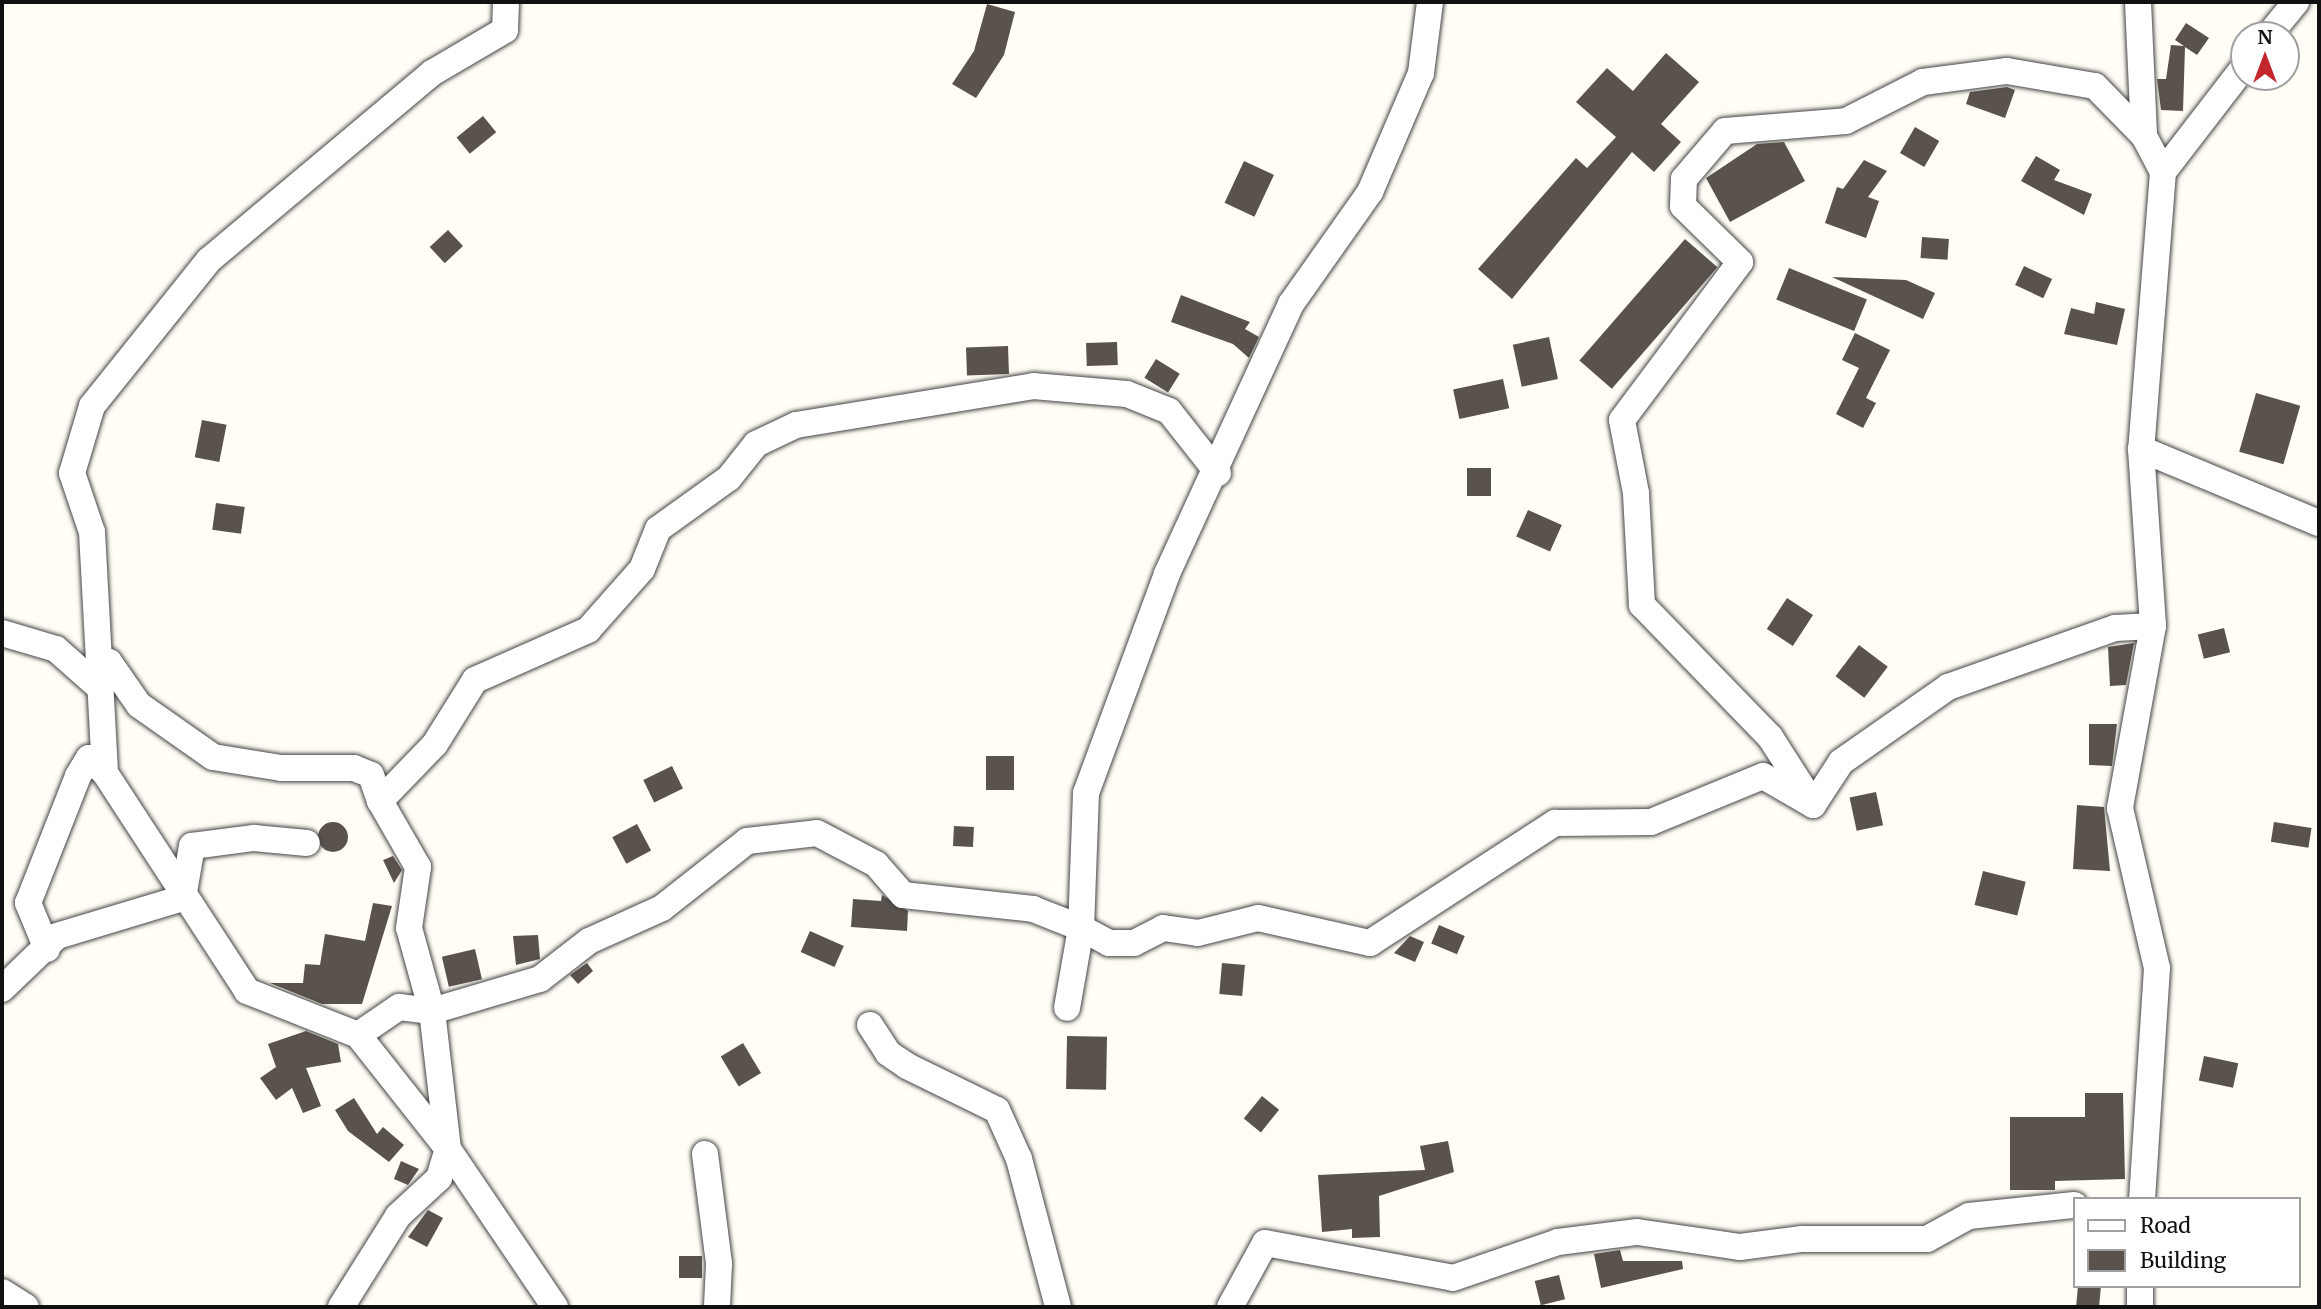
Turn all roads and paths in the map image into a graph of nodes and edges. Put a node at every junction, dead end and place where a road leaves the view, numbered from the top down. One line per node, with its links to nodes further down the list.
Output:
1 (506, 2): 14 (street)
2 (1430, 2): 10 (street)
3 (2138, 2): 7 (street)
4 (2296, 2): 5 (street)
5 (2280, 21)
6 (2230, 85): 8 (street)
7 (2144, 135): 8 (street); 17 (street)
8 (2163, 172): 9 (street)
9 (2141, 449): 11 (street); 12 (street)
10 (1218, 473): 16 (street); 20 (street)
11 (2319, 523)
12 (2153, 626): 17 (street); 29 (street)
13 (2, 633): 14 (street)
14 (99, 687): 15 (street); 16 (street)
15 (105, 773): 19 (street); 21 (street)
16 (380, 801): 24 (street)
17 (1813, 805): 20 (street)
18 (307, 843): 19 (street)
19 (183, 898): 21 (street); 26 (street)
20 (1081, 928): 23 (street); 24 (street)
21 (47, 949): 22 (street)
22 (2, 989)
23 (1067, 1008)
24 (432, 1011): 26 (street); 27 (street)
25 (870, 1025): 37 (street)
26 (358, 1035): 27 (street)
27 (448, 1149): 34 (street); 35 (street)
28 (705, 1154): 36 (street)
29 (2142, 1197)
30 (2072, 1205): 38 (street)
31 (2140, 1288): 39 (street)
32 (2, 1292): 33 (street)
33 (26, 1307)
34 (341, 1307)
35 (555, 1307)
36 (717, 1307)
37 (1058, 1307)
38 (1230, 1307)
39 (2140, 1307)

